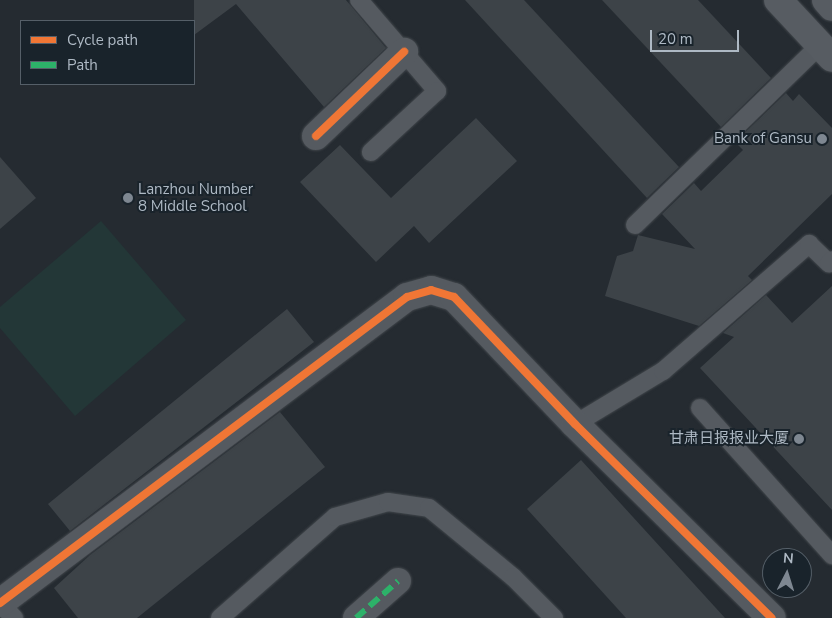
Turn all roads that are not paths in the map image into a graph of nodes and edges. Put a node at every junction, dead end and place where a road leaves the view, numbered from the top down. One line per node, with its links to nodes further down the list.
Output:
1 (360, 0): 6 (lane)
2 (778, 0): 5 (main road)
3 (826, 0): 4 (main road)
4 (832, 7)
5 (826, 51): 9 (lane)
6 (404, 52): 7 (street); 8 (lane)
7 (316, 136)
8 (371, 152)
9 (635, 225)
10 (832, 260): 12 (lane)
11 (700, 408): 13 (lane)
12 (575, 424): 15 (street); 20 (street)
13 (832, 555)
14 (398, 581): 18 (street)
15 (0, 603): 16 (lane)
16 (14, 618)
17 (220, 618): 19 (lane)
18 (356, 618)
19 (554, 618)
20 (772, 618)

